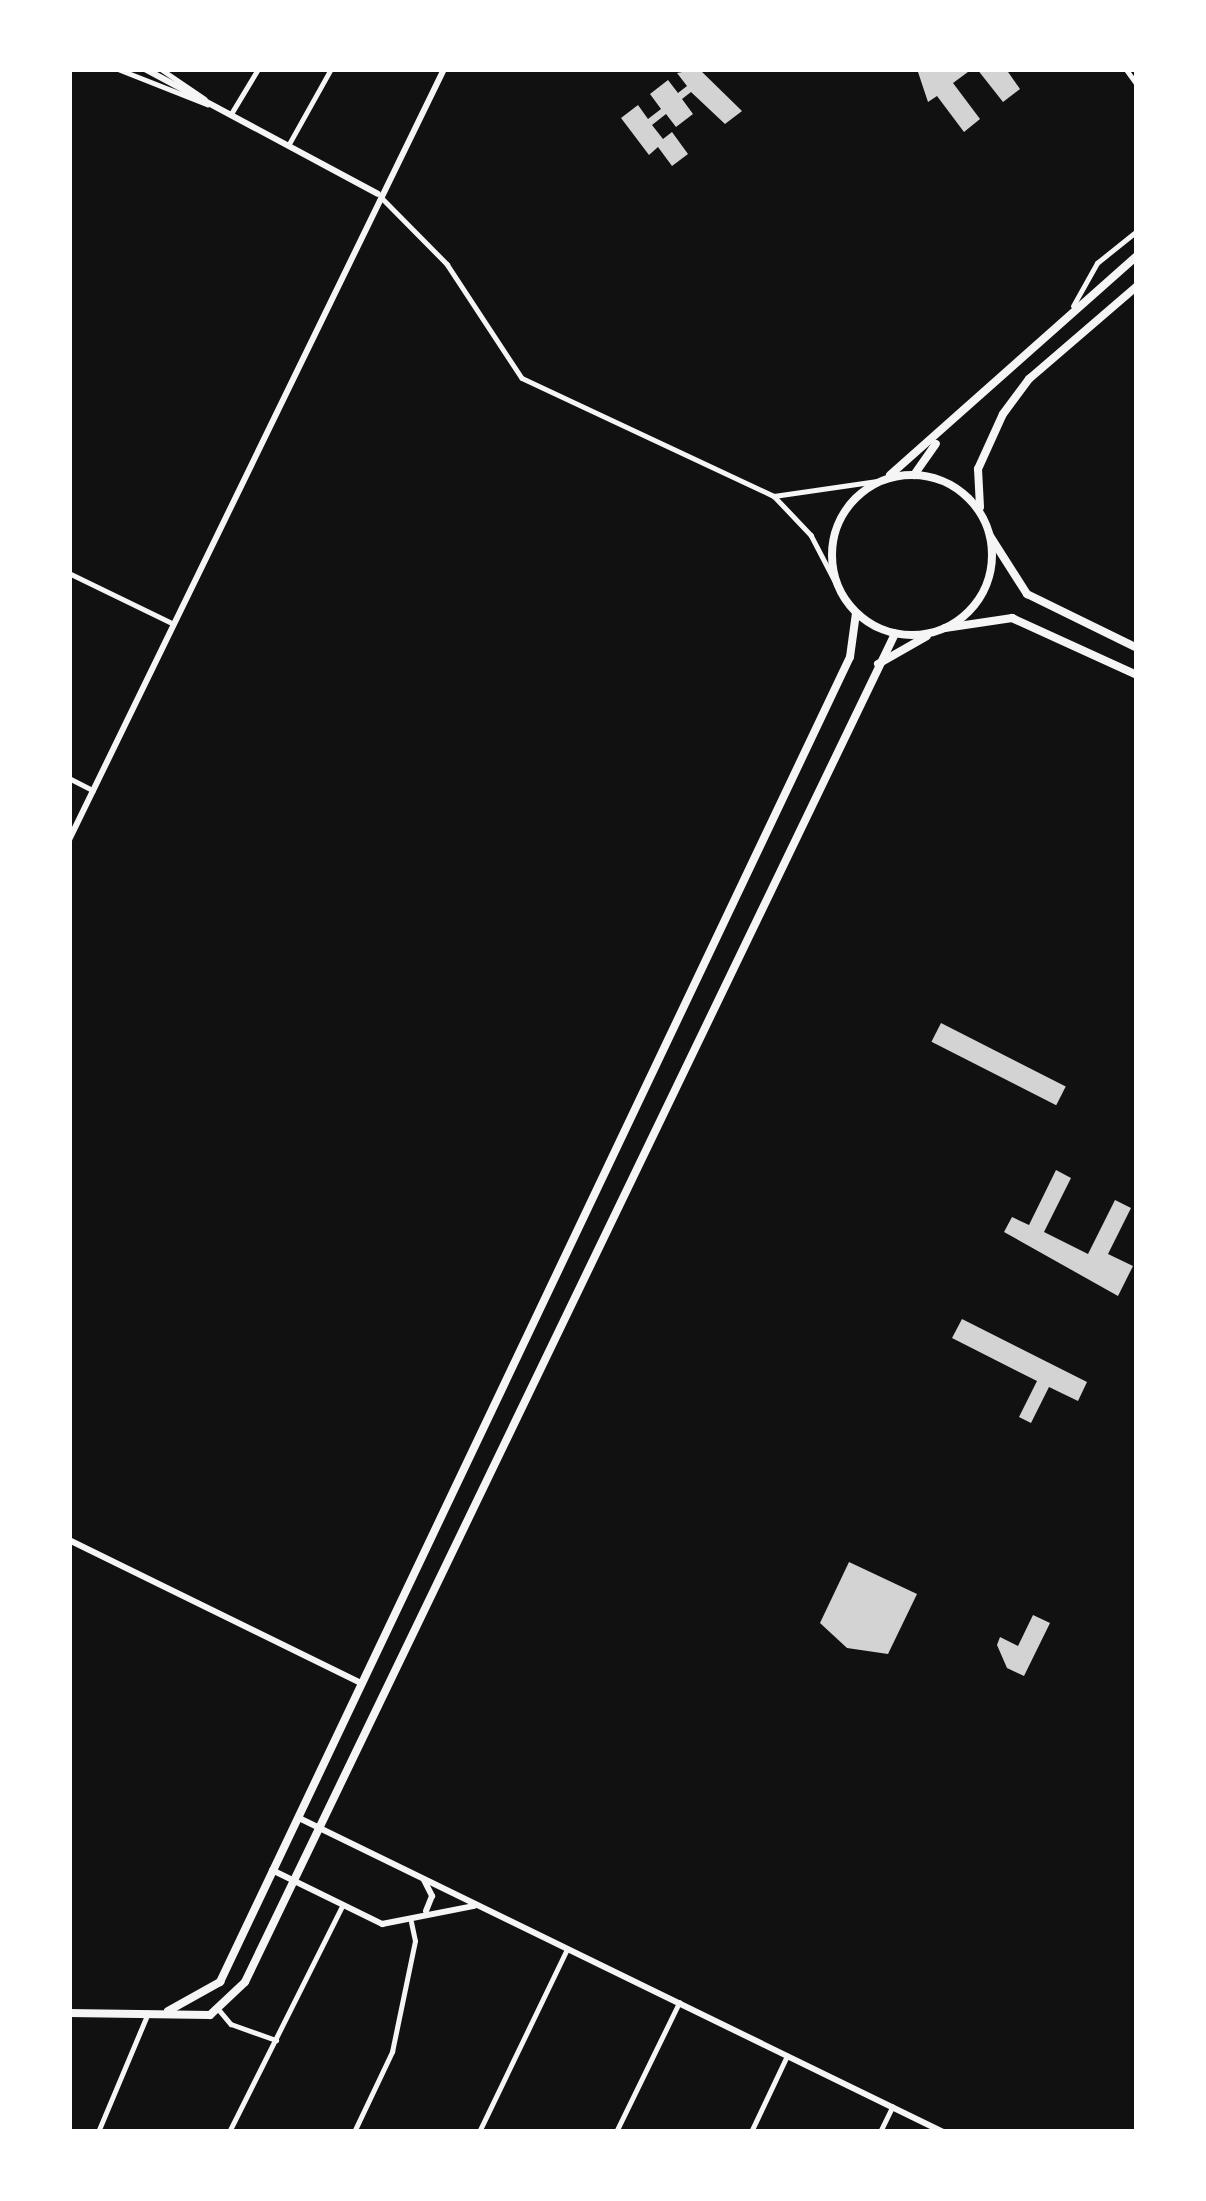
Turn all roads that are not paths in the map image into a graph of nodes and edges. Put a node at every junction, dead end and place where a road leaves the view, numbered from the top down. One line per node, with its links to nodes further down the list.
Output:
1 (118, 69): 9 (street)
2 (145, 69): 9 (street)
3 (161, 69): 9 (street)
4 (258, 69): 10 (street)
5 (331, 69): 11 (street)
6 (444, 69): 12 (street)
7 (1126, 69): 8 (street)
8 (1137, 84)
9 (214, 106): 10 (street)
10 (231, 114): 11 (street)
11 (289, 144): 12 (street)
12 (378, 194): 20 (street); 26 (street)
13 (1137, 231): 16 (street)
14 (1137, 256): 16 (main road)
15 (1137, 286): 21 (main road)
16 (1073, 306): 17 (main road)
17 (944, 434): 18 (main road); 19 (main road)
18 (914, 475): 19 (main road); 21 (main road)
19 (884, 480): 20 (street); 24 (main road)
20 (774, 496): 24 (street)
21 (984, 520): 22 (main road)
22 (990, 536): 27 (main road); 29 (main road)
23 (69, 573): 26 (street)
24 (838, 587): 25 (main road)
25 (856, 613): 28 (main road); 36 (main road)
26 (172, 623): 33 (street)
27 (945, 628): 28 (main road); 30 (main road); 31 (main road)
28 (895, 634): 30 (main road)
29 (1137, 648)
30 (872, 668): 38 (main road)
31 (1137, 675)
32 (69, 778): 33 (street)
33 (93, 790): 34 (street)
34 (69, 840)
35 (69, 1540): 36 (street)
36 (361, 1683): 37 (main road)
37 (298, 1817): 38 (street); 39 (main road)
38 (319, 1828): 40 (street); 41 (main road)
39 (272, 1870): 41 (street); 51 (main road)
40 (422, 1878): 43 (street); 44 (street)
41 (293, 1881): 42 (street); 48 (main road)
42 (342, 1906): 45 (street); 52 (street)
43 (480, 1906): 44 (street); 46 (street)
44 (424, 1914): 45 (street)
45 (411, 1922): 57 (street)
46 (567, 1949): 47 (street); 58 (street)
47 (679, 2003): 53 (street); 59 (street)
48 (220, 2011): 51 (main road); 52 (street)
49 (69, 2013): 50 (main road)
50 (148, 2013): 51 (main road); 55 (street)
51 (161, 2014)
52 (276, 2040): 56 (street)
53 (787, 2056): 54 (street); 60 (street)
54 (892, 2107): 61 (street); 62 (street)
55 (98, 2132)
56 (230, 2132)
57 (354, 2132)
58 (478, 2132)
59 (616, 2132)
60 (751, 2132)
61 (880, 2132)
62 (943, 2132)

